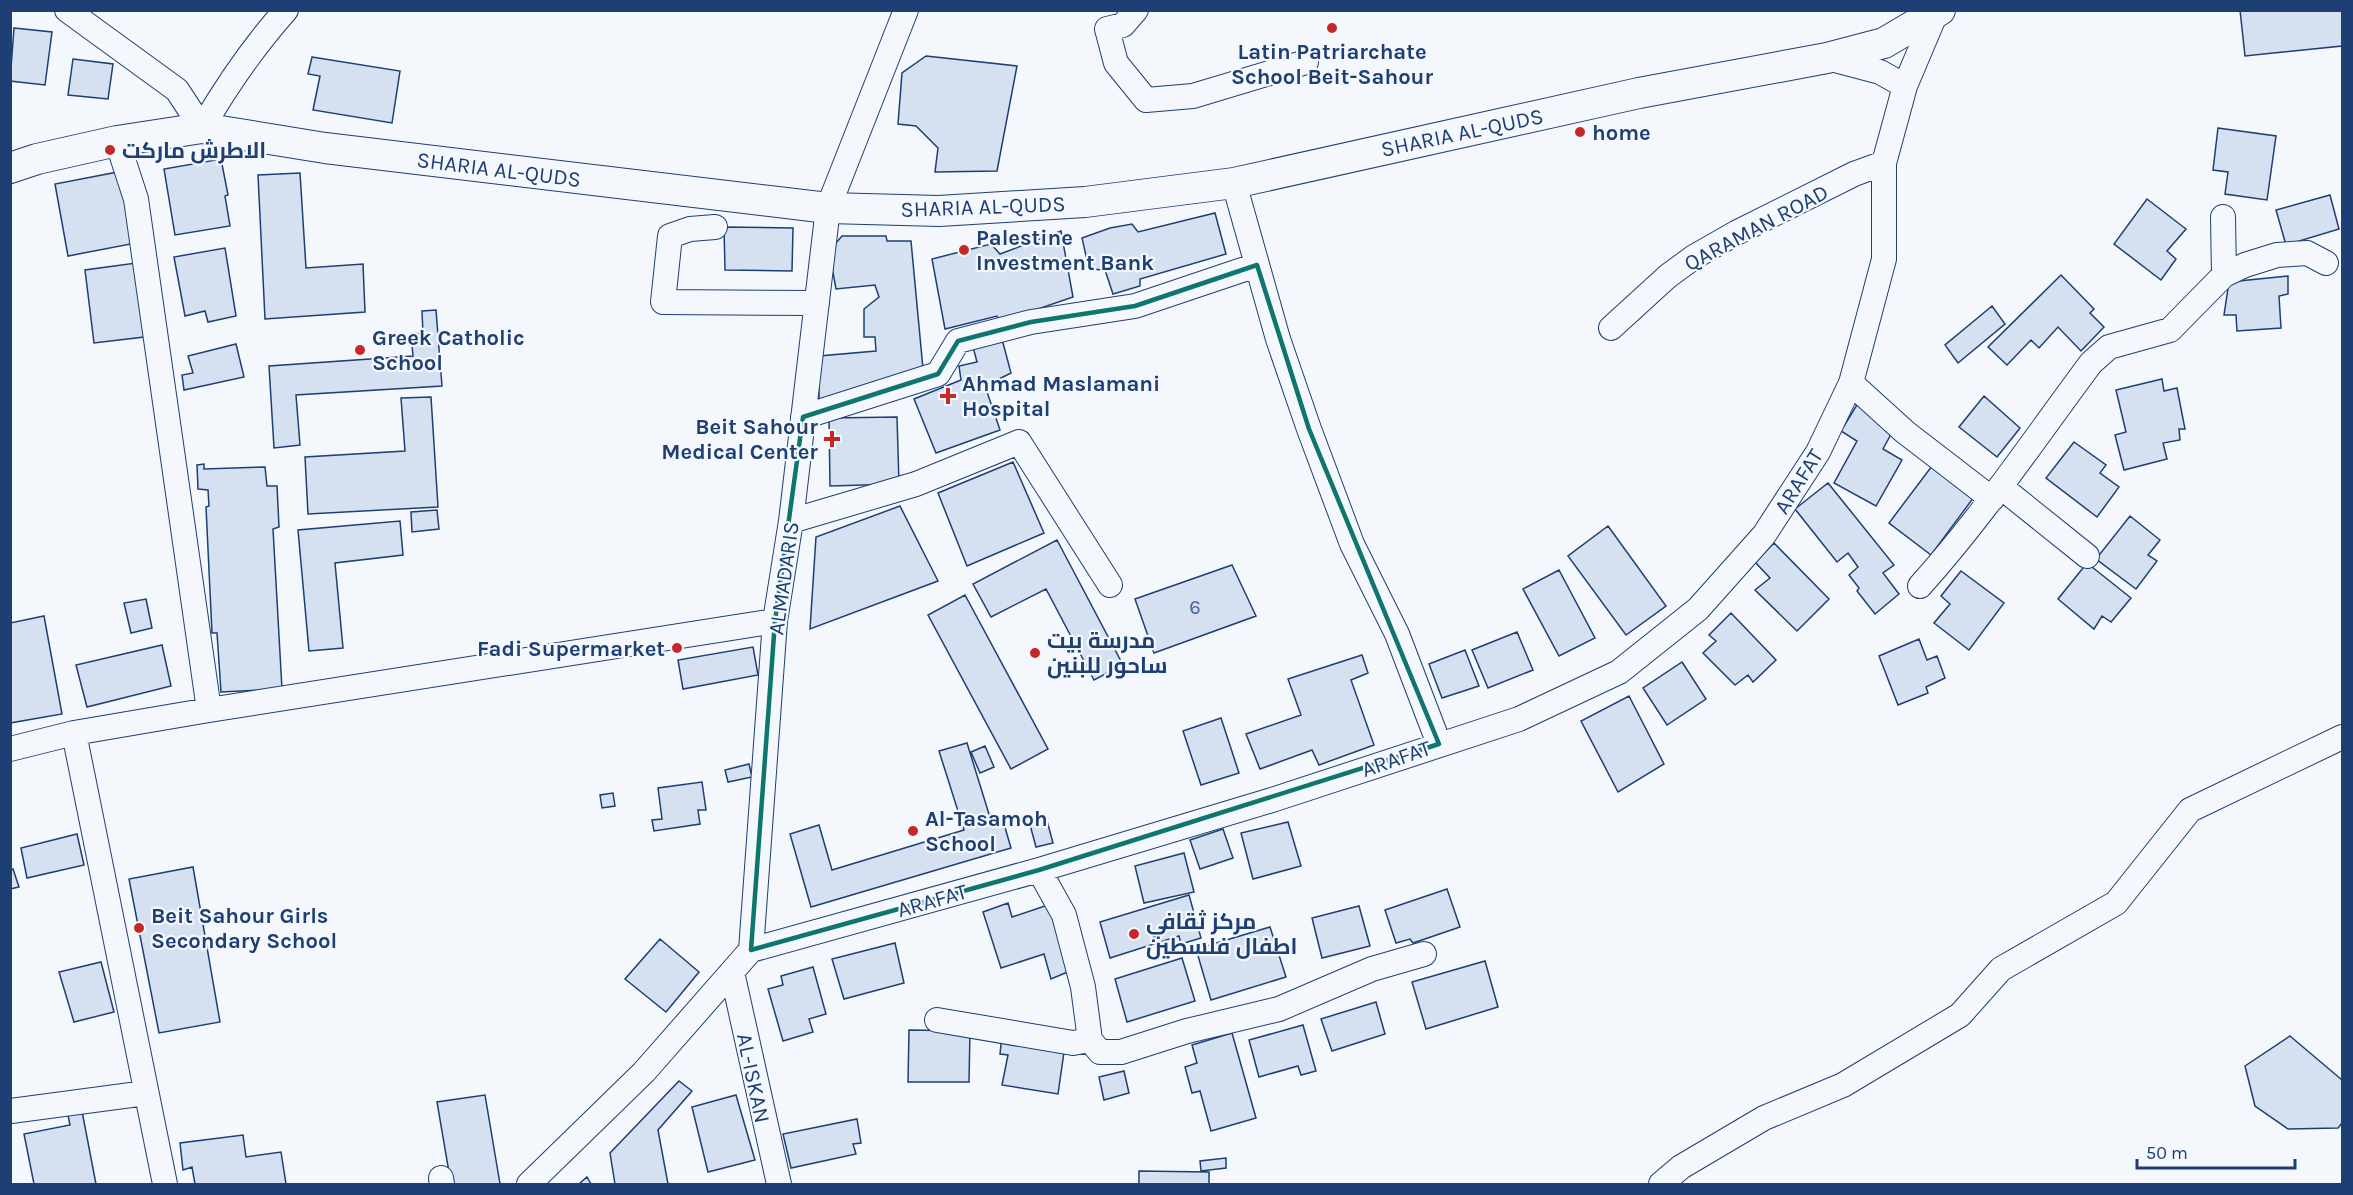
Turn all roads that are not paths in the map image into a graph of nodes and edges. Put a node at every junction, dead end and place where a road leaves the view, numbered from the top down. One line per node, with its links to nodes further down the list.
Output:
1 (67, 10): 9 (street)
2 (286, 10): 9 (street)
3 (906, 10): 14 (street, ALMADARIS)
4 (1136, 10): 7 (street)
5 (1937, 13): 6 (main road, SHARIA AL-QUDS); 8 (street, ARAFAT)
6 (1827, 58): 8 (street); 13 (main road, SHARIA AL-QUDS)
7 (1306, 62)
8 (1905, 86): 11 (street, ARAFAT)
9 (202, 128): 10 (main road, SHARIA AL-QUDS); 14 (main road, SHARIA AL-QUDS)
10 (117, 141): 12 (main road, SHARIA AL-QUDS); 30 (street)
11 (1884, 163): 21 (street, QARAMAN ROAD); 22 (street, ARAFAT)
12 (10, 168)
13 (1234, 183): 14 (main road, SHARIA AL-QUDS); 18 (street)
14 (828, 208): 20 (street, ALMADARIS)
15 (2223, 217): 19 (street)
16 (715, 227): 20 (street)
17 (2326, 262): 19 (street)
18 (1257, 264): 23 (street); 33 (street)
19 (2224, 275): 24 (street)
20 (817, 303): 23 (street, ALMADARIS)
21 (1611, 328)
22 (1851, 382): 24 (street); 33 (street, ARAFAT)
23 (803, 417): 25 (street, ALMADARIS)
24 (1996, 493): 26 (street); 28 (street)
25 (791, 521): 27 (street); 29 (street, ALMADARIS)
26 (2087, 556)
27 (1110, 585)
28 (1920, 586)
29 (775, 621): 30 (street); 36 (street, ALMADARIS)
30 (209, 710): 31 (street)
31 (74, 733): 34 (street); 41 (street)
32 (2343, 737): 46 (street)
33 (1439, 744): 35 (street, ARAFAT)
34 (10, 749)
35 (1039, 870): 36 (street, ARAFAT); 40 (street)
36 (751, 950): 38 (street)
37 (1424, 954): 40 (street)
38 (732, 972): 44 (street); 45 (street, AL-ISKAN)
39 (938, 1020): 40 (street)
40 (1090, 1040)
41 (146, 1094): 42 (street); 43 (street)
42 (11, 1111)
43 (165, 1185)
44 (529, 1185)
45 (779, 1185)
46 (1661, 1185)

